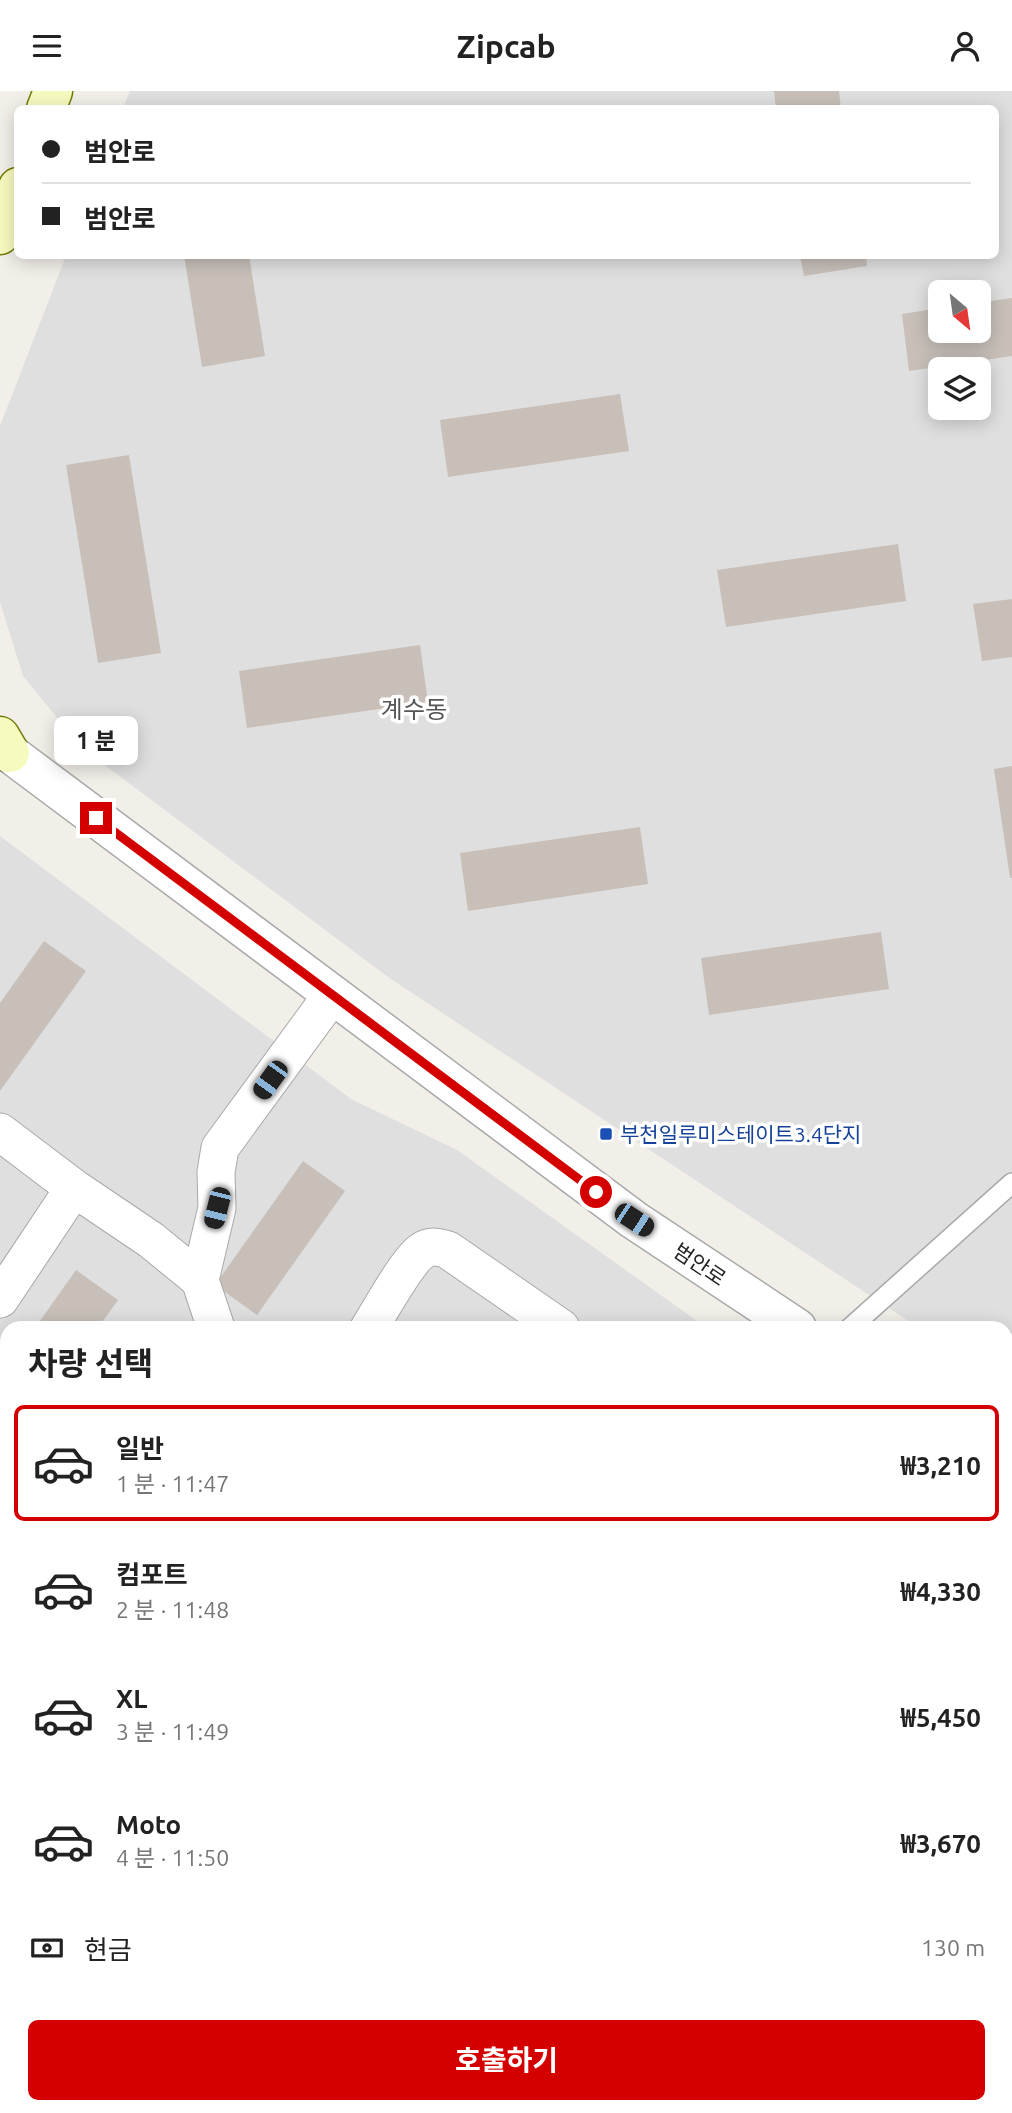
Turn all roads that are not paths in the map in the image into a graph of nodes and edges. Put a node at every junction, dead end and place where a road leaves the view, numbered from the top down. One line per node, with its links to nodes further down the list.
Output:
1 (14, 198): 2 (main road)
2 (0, 235)
3 (3, 746): 4 (street, 범안로)
4 (332, 995): 8 (street); 13 (street, 범안로)
5 (0, 1132): 7 (street)
6 (1012, 1183): 14 (lane)
7 (74, 1188): 8 (street); 9 (street)
8 (200, 1280): 10 (street)
9 (0, 1299)
10 (214, 1321)
11 (374, 1321): 12 (street)
12 (551, 1321)
13 (786, 1321)
14 (858, 1321)

